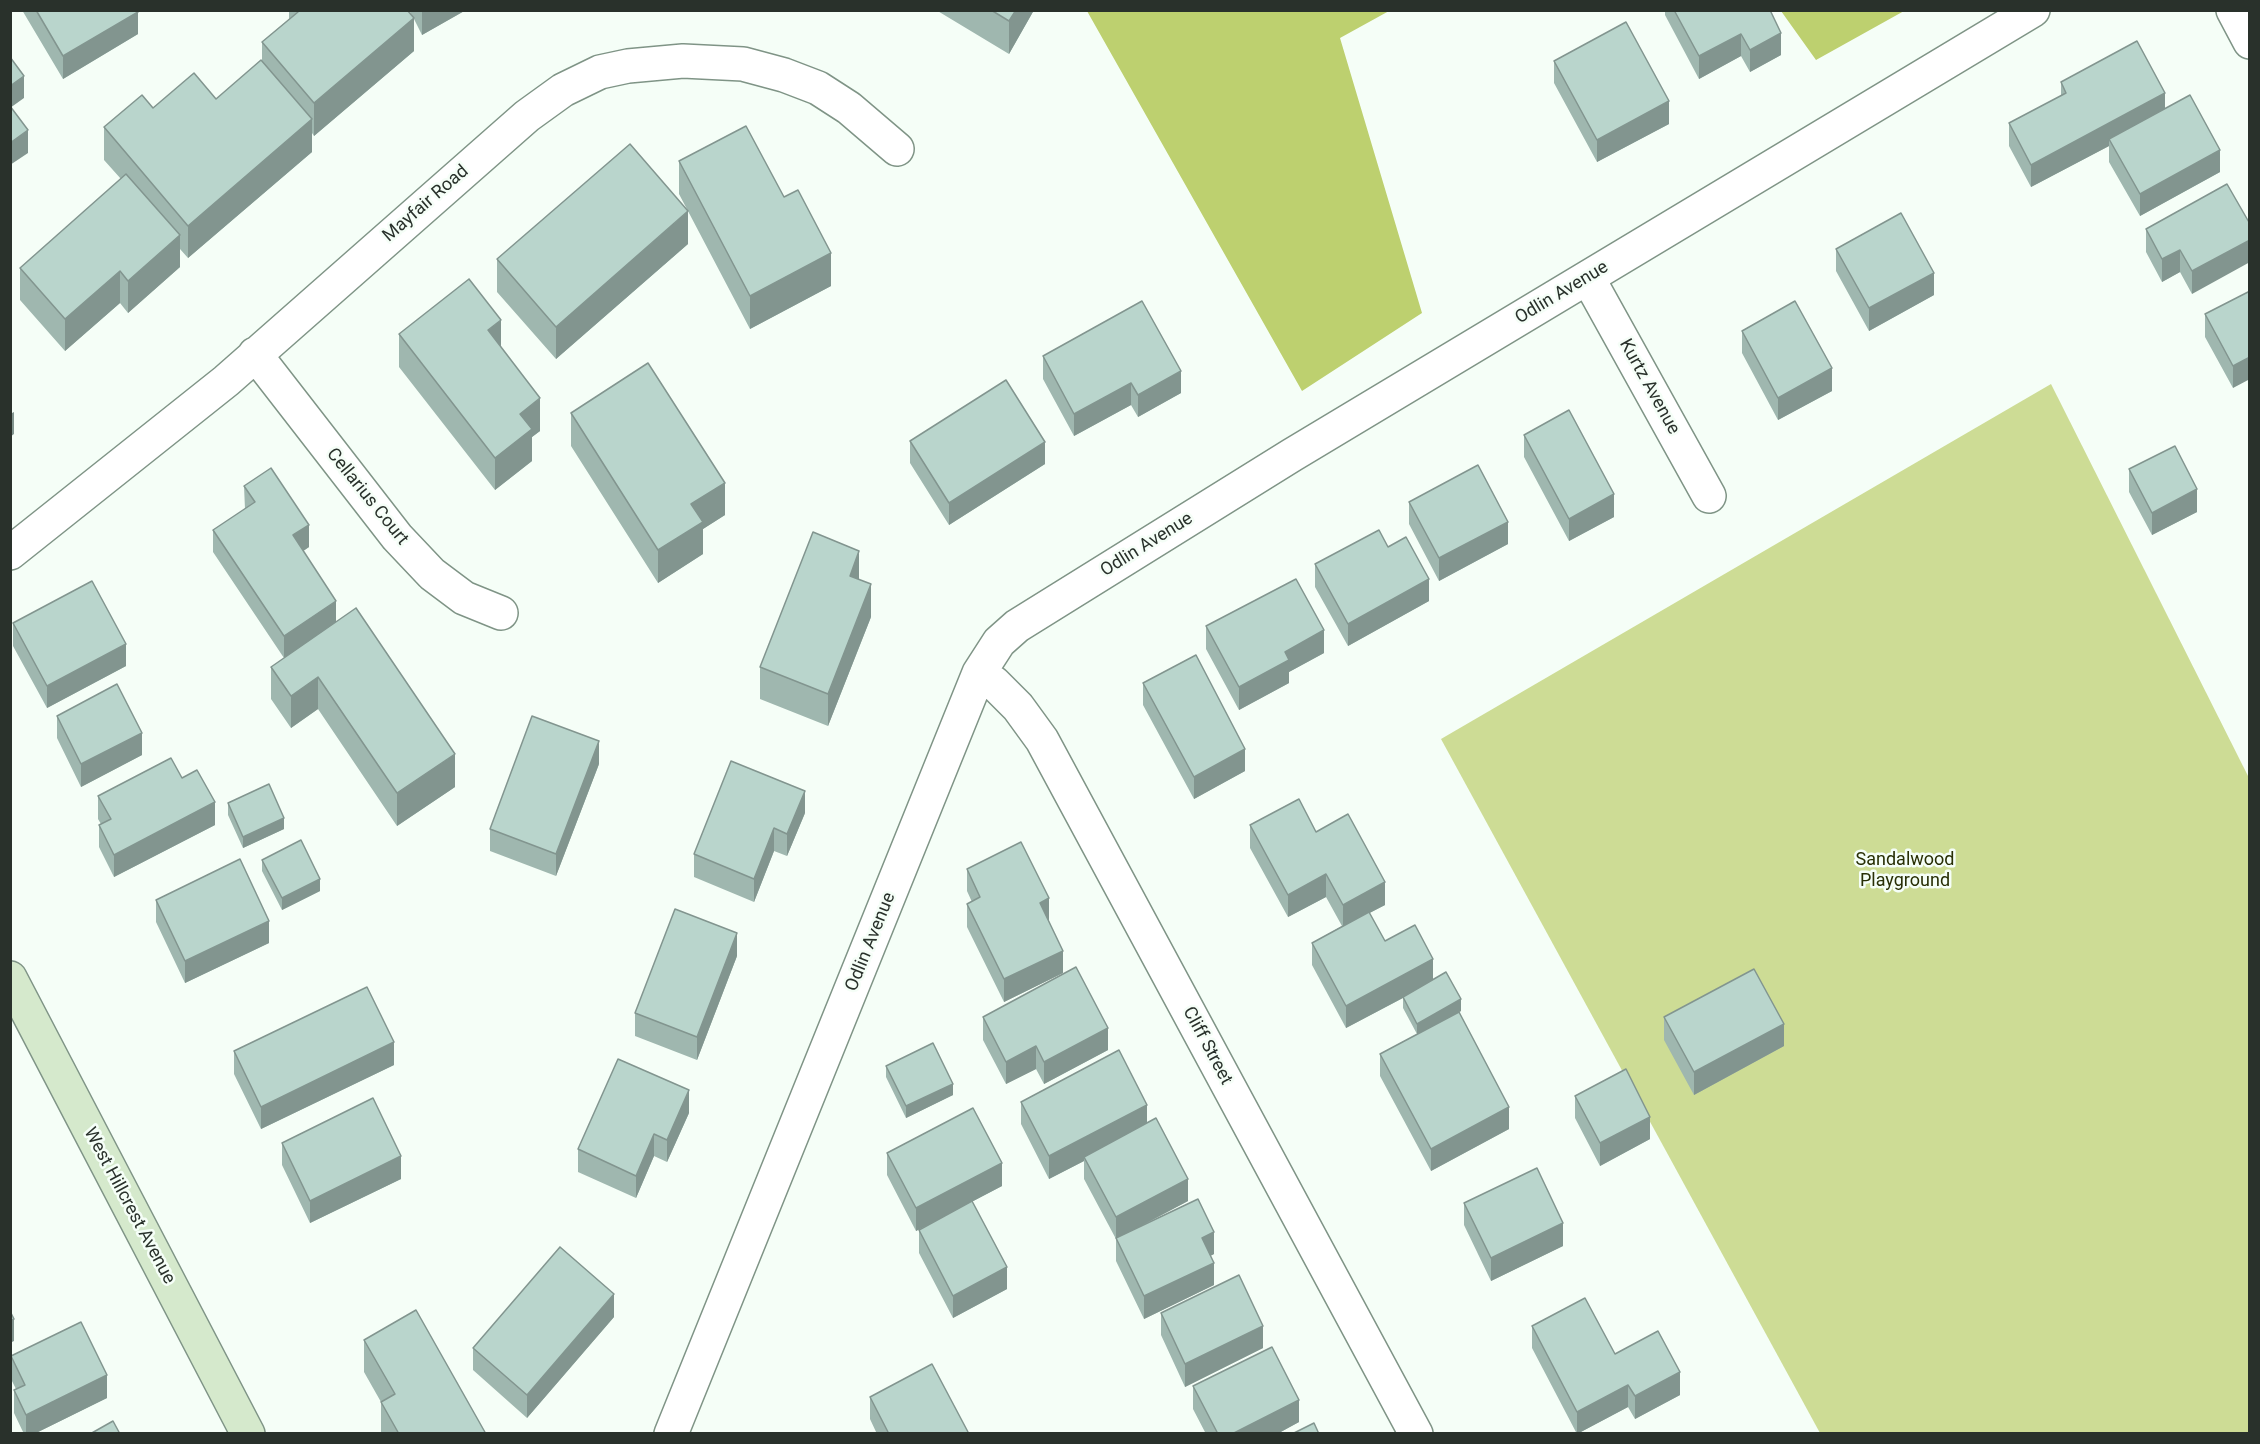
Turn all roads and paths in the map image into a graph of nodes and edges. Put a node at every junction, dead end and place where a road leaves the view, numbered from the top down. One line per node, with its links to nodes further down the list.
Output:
1 (2032, 10): 5 (street, Odlin Avenue)
2 (2233, 10): 3 (street)
3 (2250, 42)
4 (897, 149): 6 (street, Mayfair Road)
5 (1588, 278): 7 (street, Kurtz Avenue); 10 (street, Odlin Avenue)
6 (255, 354): 8 (street, Mayfair Road); 9 (street, Cellarius Court)
7 (1709, 496)
8 (10, 553)
9 (501, 613)
10 (979, 673): 13 (street, Odlin Avenue); 14 (street, Cliff Street)
11 (10, 978): 12 (street, West Hillcrest Avenue)
12 (248, 1434)
13 (671, 1434)
14 (1416, 1434)

